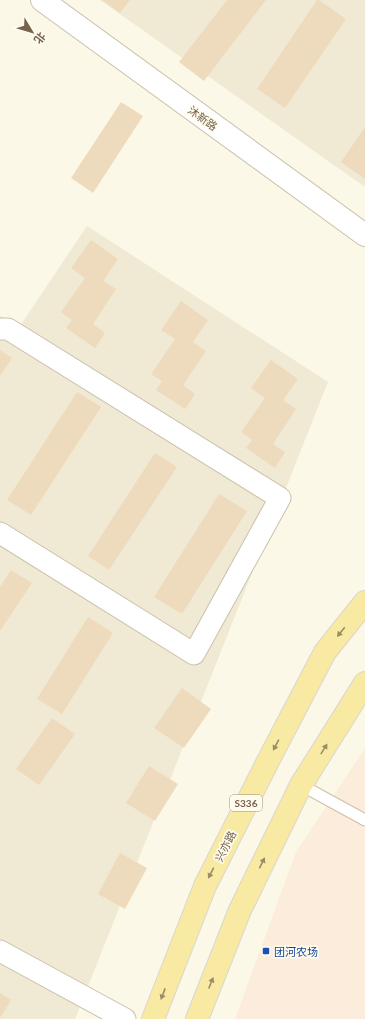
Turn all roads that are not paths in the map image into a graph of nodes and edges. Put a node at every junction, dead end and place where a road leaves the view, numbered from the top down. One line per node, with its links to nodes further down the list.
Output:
1 (42, 0): 2 (street, 沐新路)
2 (365, 235)
3 (0, 329): 4 (street)
4 (0, 533)
5 (365, 602): 11 (main road, 兴亦路 / S336, one-way to 11)
6 (365, 683): 7 (main road, one-way to 6)
7 (301, 785): 8 (lane); 12 (main road, one-way to 7)
8 (365, 820)
9 (0, 952): 10 (street)
10 (125, 1019)
11 (153, 1019)
12 (197, 1019)

